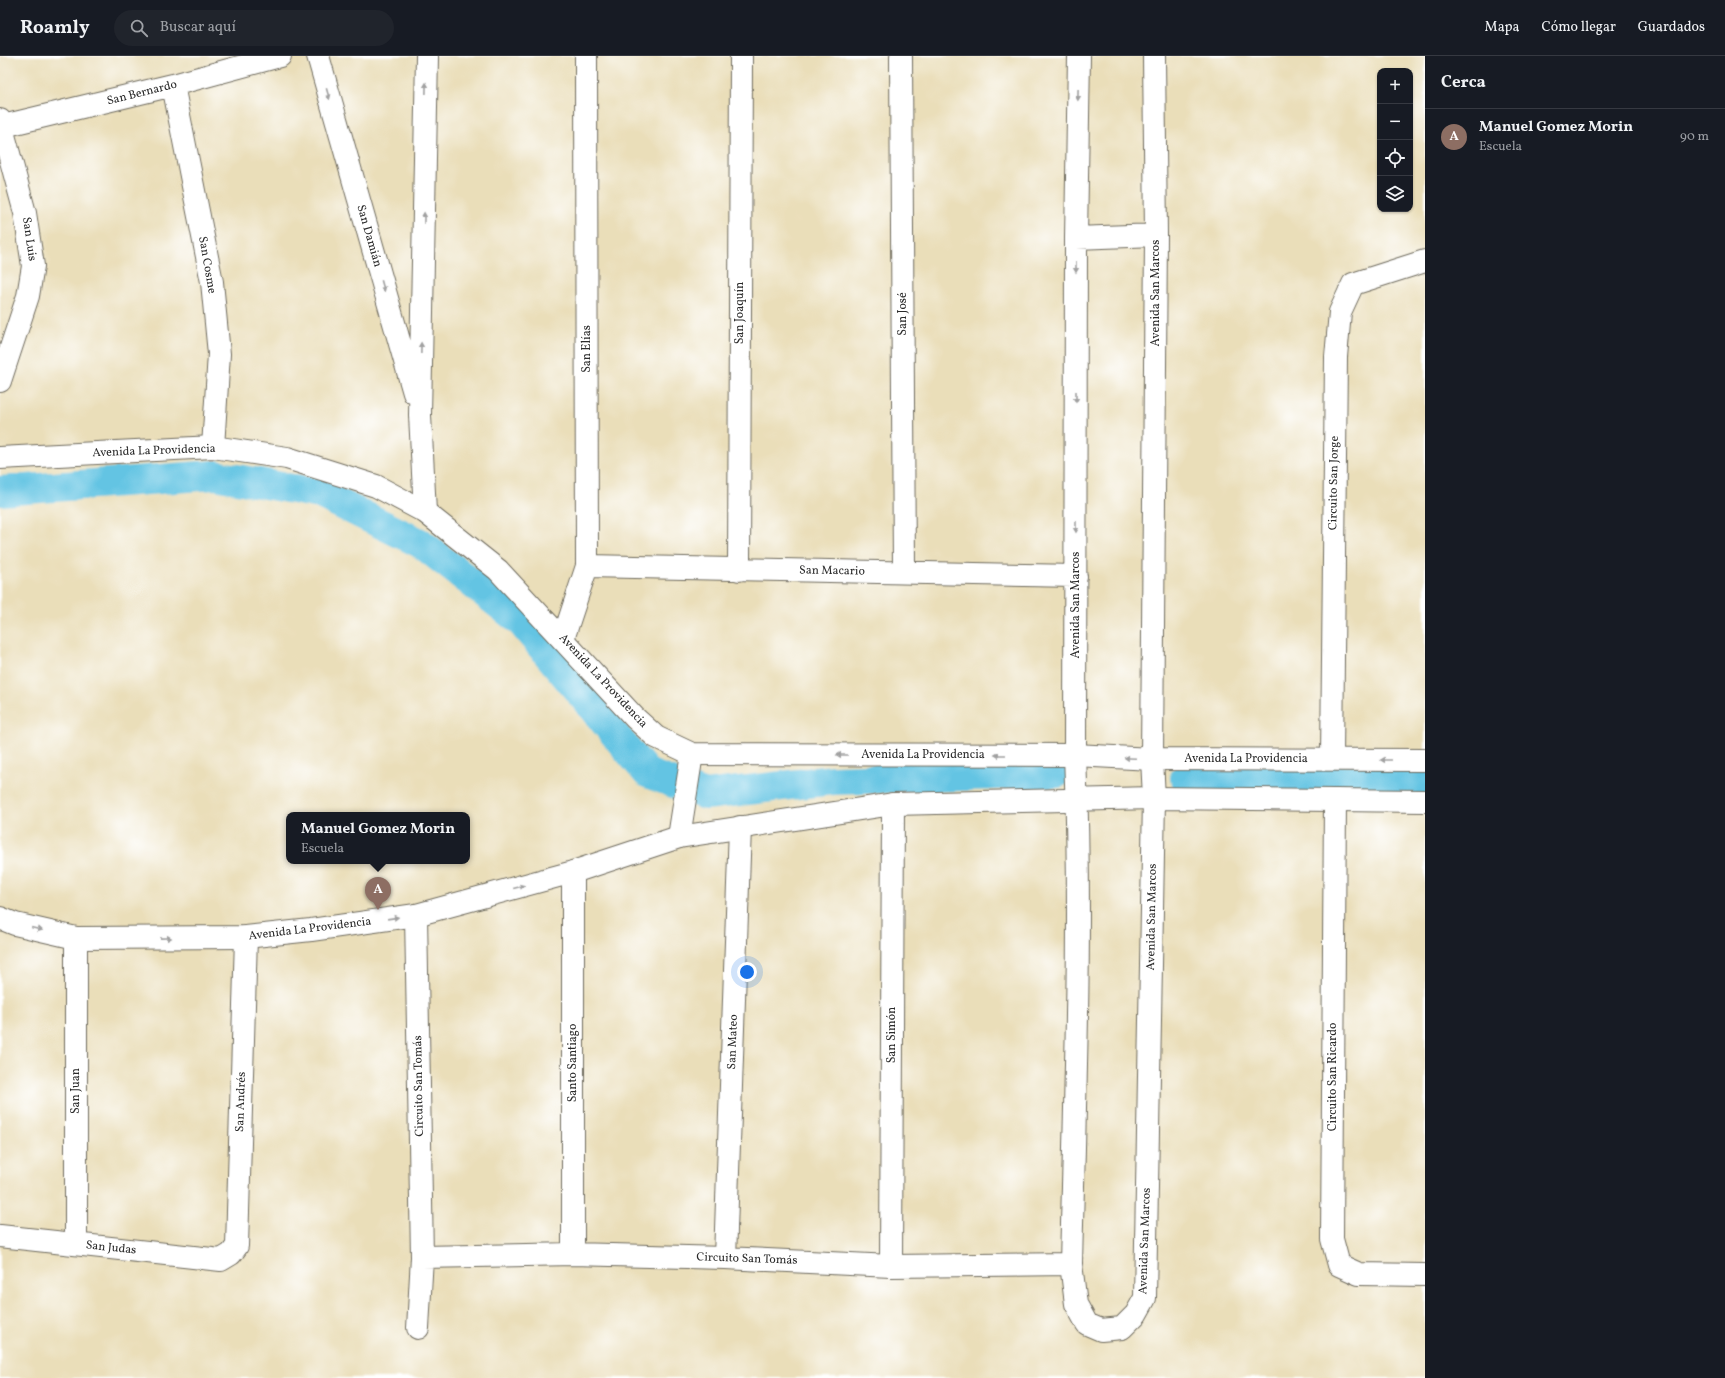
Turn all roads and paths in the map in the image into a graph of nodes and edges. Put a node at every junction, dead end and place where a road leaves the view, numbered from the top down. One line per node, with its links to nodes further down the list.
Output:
1 (280, 56): 9 (street, San Bernardo)
2 (318, 56): 15 (street, San Damián, one-way to 15)
3 (427, 56): 15 (street, San Damián, one-way to 3)
4 (586, 56): 19 (street, San Elías)
5 (741, 56): 20 (street, San Joaquín)
6 (901, 56): 21 (street, San José)
7 (1079, 56): 12 (street, Avenida San Marcos, one-way to 12)
8 (1154, 56): 11 (street, Avenida San Marcos)
9 (173, 85): 10 (street, San Bernardo); 16 (street, San Cosme)
10 (1, 123): 14 (street, San Luis)
11 (1156, 235): 12 (street); 26 (street, Avenida San Marcos)
12 (1076, 238): 22 (street, Avenida San Marcos, one-way to 22)
13 (1425, 261): 27 (street, Circuito San Jorge)
14 (0, 381)
15 (420, 415): 18 (street, San Damián)
16 (213, 447): 17 (street, Avenida La Providencia); 18 (street, Avenida La Providencia)
17 (0, 458)
18 (425, 512): 23 (street, Avenida La Providencia)
19 (587, 566): 20 (street, San Macario); 23 (street, San Elías)
20 (739, 570): 21 (street, San Macario)
21 (904, 572): 22 (street, San Macario)
22 (1076, 576): 25 (street, Avenida San Marcos)
23 (563, 639): 24 (street, Avenida La Providencia)
24 (692, 754): 25 (street, Avenida La Providencia, one-way to 24); 35 (street)
25 (1075, 755): 26 (street, Avenida La Providencia, one-way to 25); 30 (street, Avenida San Marcos)
26 (1152, 759): 27 (street, Avenida La Providencia); 29 (street, Avenida San Marcos)
27 (1332, 759): 28 (street, Avenida La Providencia, one-way to 27)
28 (1425, 760)
29 (1154, 798): 30 (street, Avenida La Providencia); 31 (street, Avenida La Providencia); 47 (street, Avenida San Marcos)
30 (1077, 800): 33 (street, Avenida La Providencia); 47 (street, Avenida San Marcos)
31 (1335, 800): 32 (street, Avenida La Providencia); 49 (street, Circuito San Ricardo)
32 (1425, 801)
33 (893, 804): 34 (street, Avenida La Providencia); 48 (street, San Simón)
34 (740, 827): 35 (street, Avenida La Providencia); 45 (street, San Mateo)
35 (679, 838): 36 (street, Avenida La Providencia)
36 (573, 872): 37 (street, Avenida La Providencia, one-way to 36); 43 (street, Santo Santiago)
37 (416, 915): 39 (street, Avenida La Providencia, one-way to 37); 44 (street, Circuito San Tomás)
38 (0, 918): 40 (street, Avenida La Providencia, one-way to 40)
39 (246, 937): 40 (street, Avenida La Providencia, one-way to 39); 46 (street, San Andrés)
40 (76, 938): 42 (street, San Juan)
41 (0, 1236): 42 (street, San Judas)
42 (76, 1244): 46 (street, San Judas)
43 (573, 1254): 44 (street, Circuito San Tomás); 45 (street, Circuito San Tomás)
44 (422, 1257): 50 (street, Circuito San Tomás)
45 (725, 1258): 48 (street, Circuito San Tomás)
46 (221, 1260)
47 (1071, 1264): 48 (street, Circuito San Tomás)
48 (891, 1266)
49 (1425, 1275)
50 (418, 1328)

